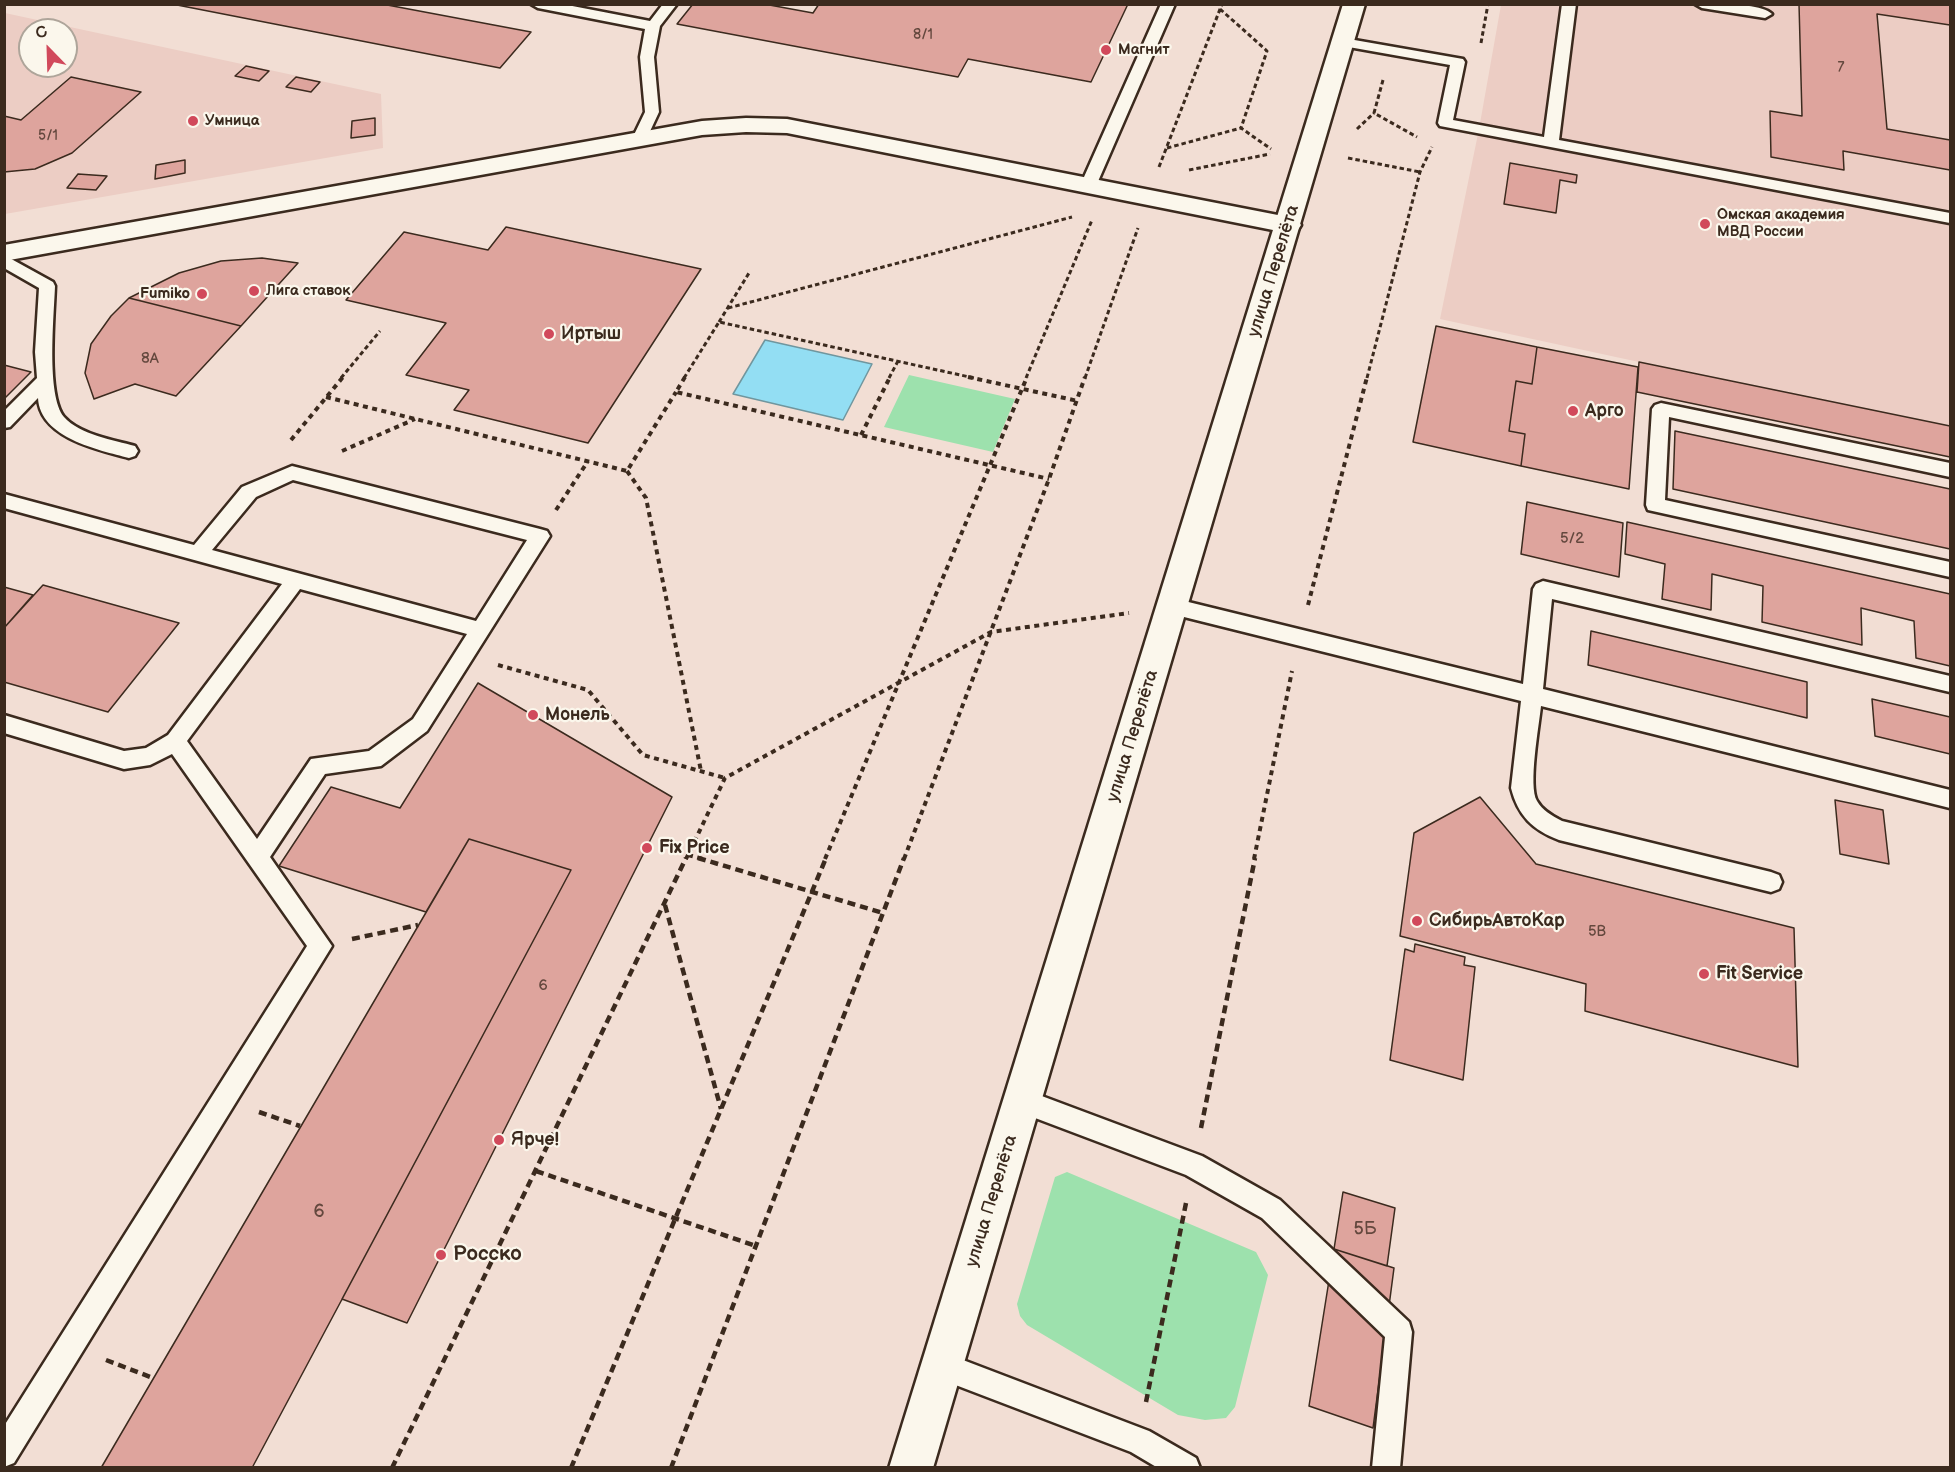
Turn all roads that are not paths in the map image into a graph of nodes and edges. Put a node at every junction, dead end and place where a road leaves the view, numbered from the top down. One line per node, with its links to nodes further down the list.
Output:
1 (538, 4): 7 (lane)
2 (670, 4): 9 (lane)
3 (1168, 4): 13 (lane)
4 (1354, 4): 10 (main road, улица Перелёта)
5 (1569, 4): 12 (lane)
6 (1702, 4): 8 (lane)
7 (578, 8): 9 (lane)
8 (1765, 14)
9 (653, 26): 11 (lane)
10 (1343, 42): 12 (lane); 15 (main road, улица Перелёта)
11 (640, 139): 13 (main road); 16 (main road)
12 (1551, 142): 14 (lane)
13 (1088, 186): 15 (main road)
14 (1950, 218)
15 (1288, 225): 26 (main road, улица Перелёта)
16 (4, 253)
17 (4, 260): 18 (lane)
18 (45, 380): 19 (lane); 20 (lane)
19 (4, 422)
20 (129, 451)
21 (1950, 470): 24 (lane)
22 (4, 501): 23 (lane)
23 (198, 554): 25 (lane); 27 (lane)
24 (1950, 570)
25 (296, 580): 27 (lane); 31 (lane)
26 (1172, 606): 29 (lane); 35 (main road, улица Перелёта)
27 (480, 630): 33 (lane)
28 (1950, 684): 29 (lane)
29 (1531, 695): 32 (lane); 34 (lane)
30 (4, 724): 31 (lane)
31 (175, 741): 33 (lane)
32 (1950, 799)
33 (258, 857): 37 (lane)
34 (1771, 882)
35 (1023, 1101): 36 (main road, улица Перелёта); 40 (lane)
36 (942, 1366): 38 (main road, улица Перелёта); 39 (lane)
37 (4, 1453)
38 (911, 1467)
39 (1186, 1467)
40 (1386, 1467)

